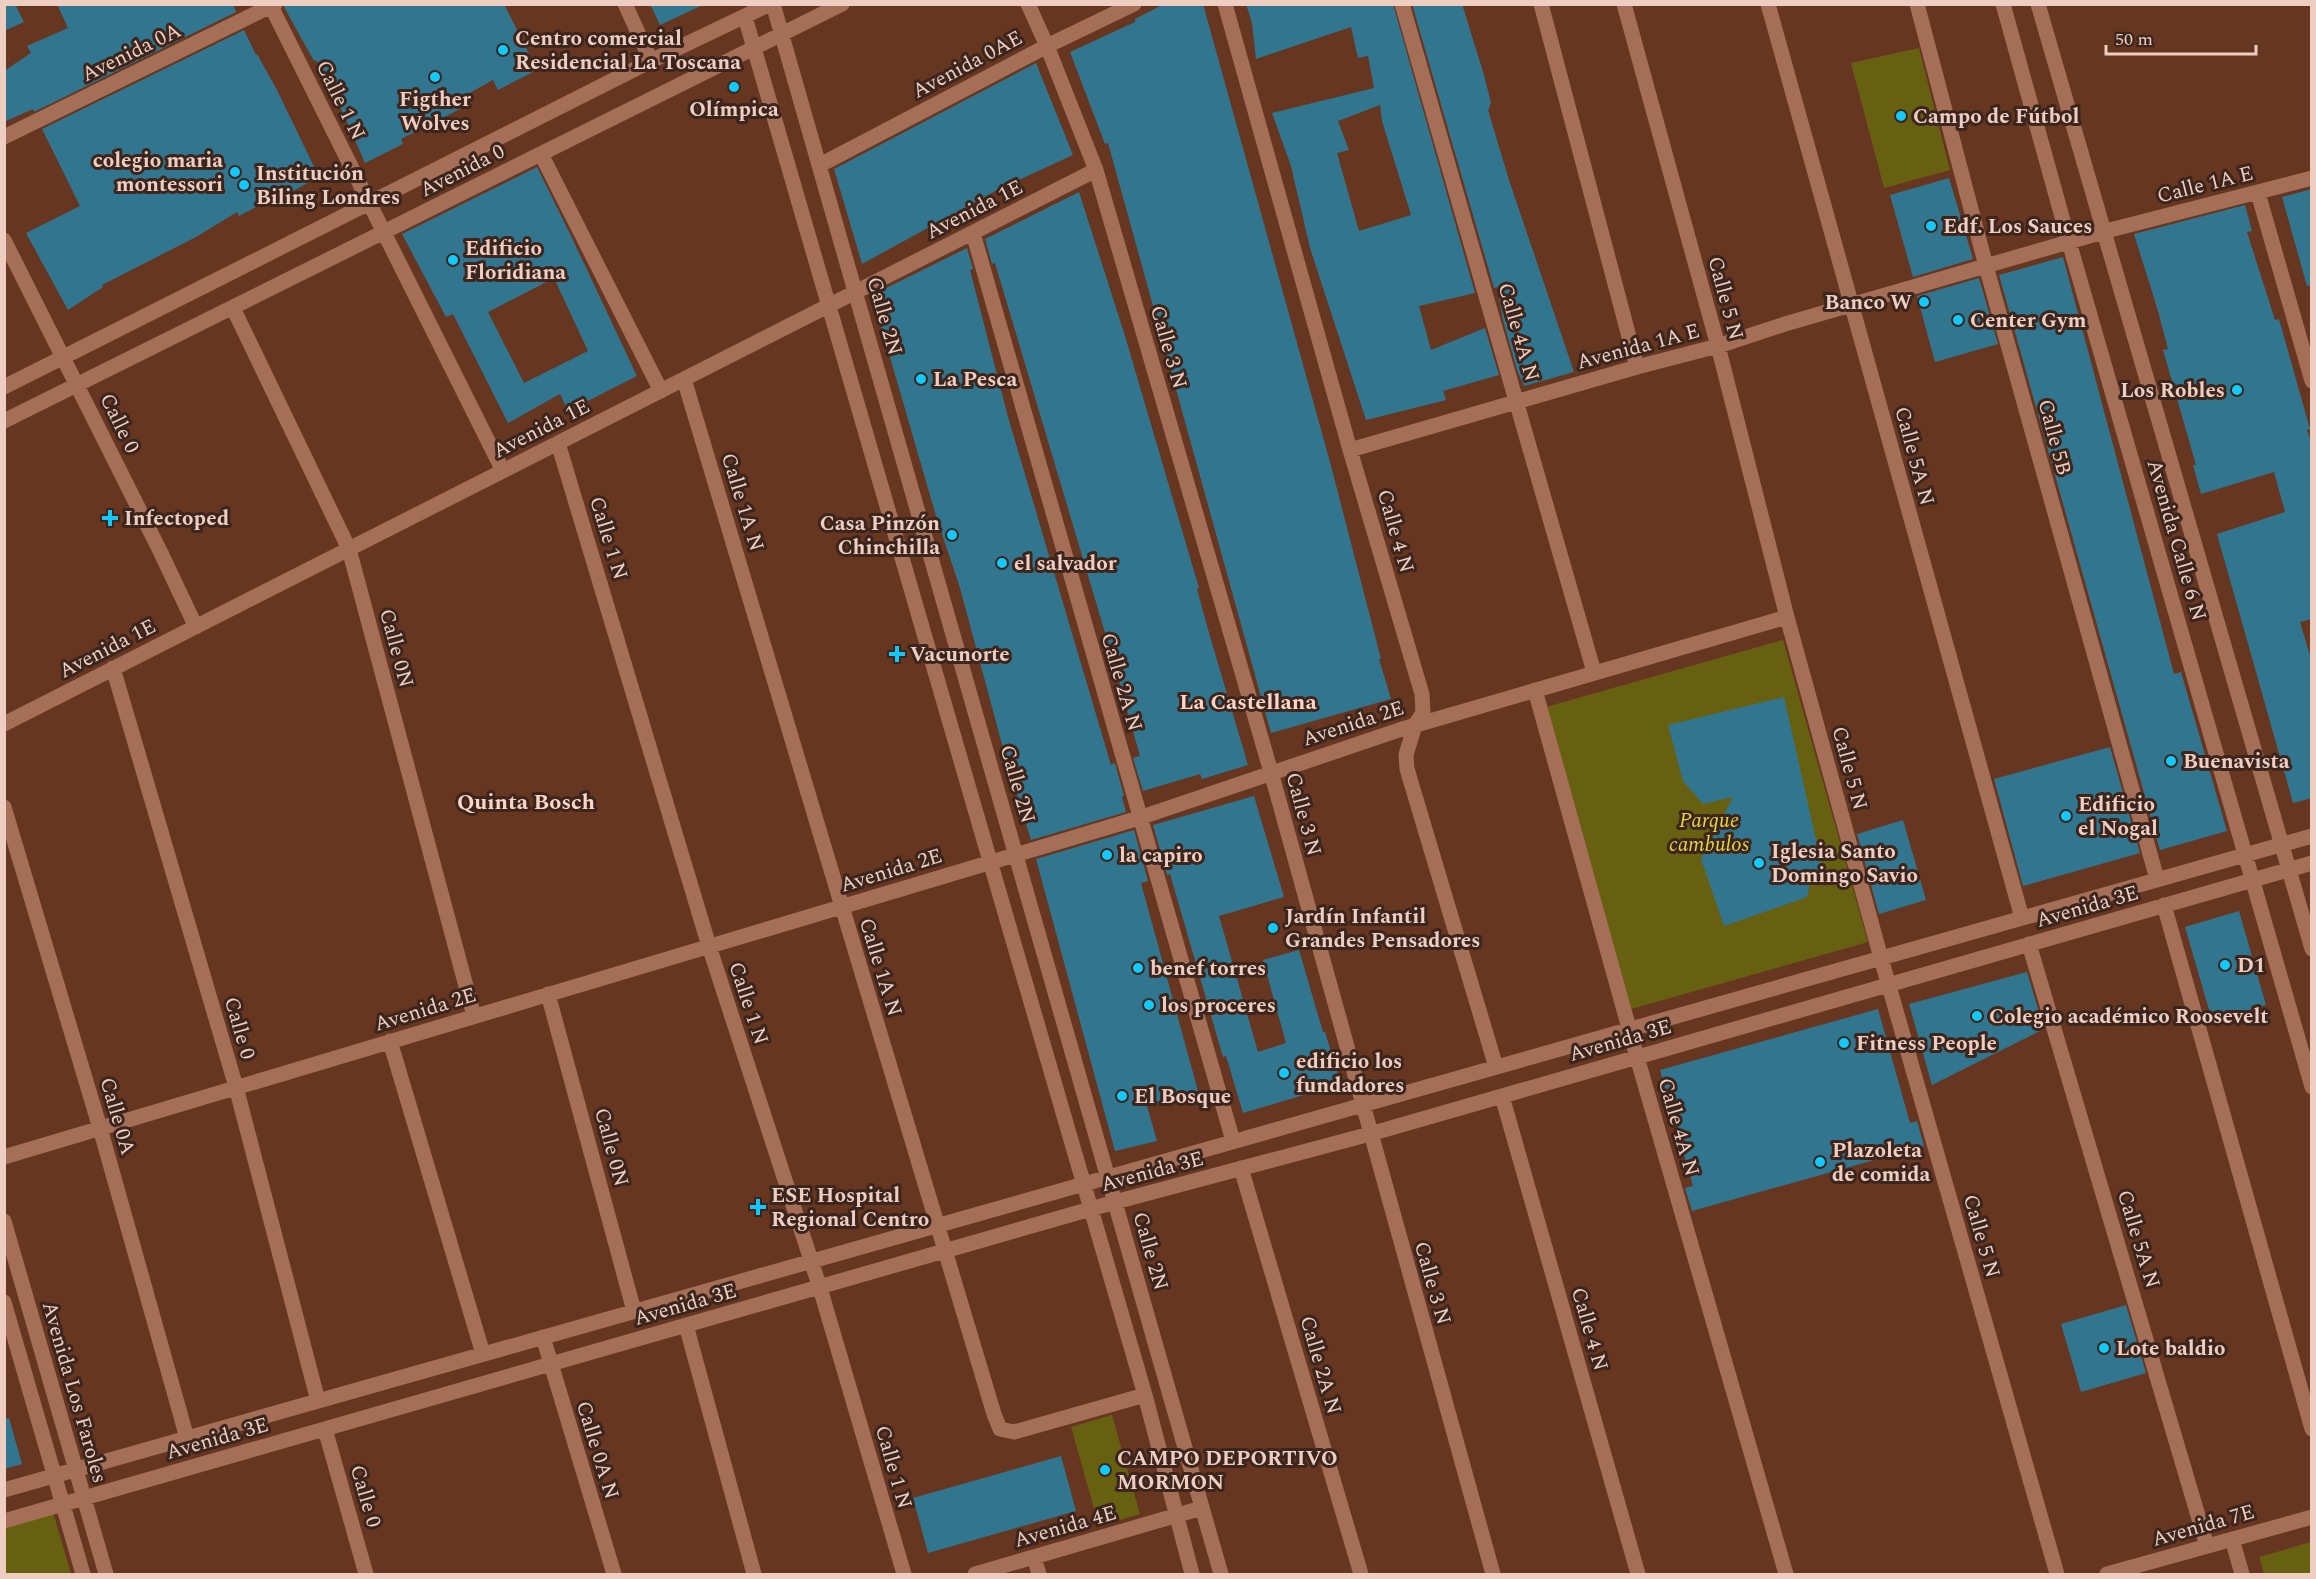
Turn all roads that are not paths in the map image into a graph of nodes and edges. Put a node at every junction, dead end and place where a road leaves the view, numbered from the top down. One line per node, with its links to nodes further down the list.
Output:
1 (625, 4): 19 (street)
2 (772, 4): 15 (street, Avenida 0); 16 (street, Calle 2N)
3 (842, 4): 16 (street, Avenida 0)
4 (1028, 4): 17 (street, Calle 3 N)
5 (1134, 4): 17 (street, Avenida 0AE)
6 (1225, 4): 48 (street, Calle 4 N)
7 (1402, 4): 45 (street, Calle 4A N)
8 (1541, 4): 39 (street)
9 (1624, 4): 37 (street, Calle 5 N)
10 (1768, 4): 34 (street, Calle 5A N)
11 (1917, 4): 32 (street, Calle 5B)
12 (2003, 4): 31 (street, Avenida Calle 6 N)
13 (2038, 4): 27 (street, Avenida Calle 6 N)
14 (272, 5): 20 (street, Avenida 0A); 26 (street, Calle 1 N)
15 (745, 16): 18 (street); 19 (street, Avenida 0)
16 (783, 33): 18 (street, Avenida 0); 22 (street, Calle 2N)
17 (1047, 46): 22 (street, Avenida 0AE); 23 (street, Calle 3 N)
18 (755, 47): 21 (street, Avenida 0); 35 (street)
19 (651, 61): 26 (street, Avenida 0)
20 (4, 137)
21 (541, 154): 28 (street, Avenida 0); 44 (street)
22 (820, 165): 33 (street, Calle 2N)
23 (1096, 171): 29 (street, Avenida 1E); 58 (street, Calle 3 N)
24 (2312, 178): 25 (street, Calle 1A E)
25 (2258, 193): 27 (street, Calle 1A E); 41 (street)
26 (368, 204): 28 (street, Calle 1 N); 38 (street, Avenida 0)
27 (2107, 231): 31 (street, Avenida 1A E); 62 (street, Avenida Calle 6 N)
28 (383, 233): 36 (street, Avenida 0); 49 (street, Calle 1 N)
29 (973, 233): 33 (street, Avenida 1E); 60 (street, Calle 2A N)
30 (4, 240): 38 (street, Calle 0)
31 (2069, 242): 32 (street, Avenida 1A E); 64 (street, Avenida Calle 6 N)
32 (1986, 266): 34 (street, Avenida 1A E); 68 (street, Calle 5B)
33 (856, 292): 35 (street, Avenida 1E); 63 (street, Calle 2N)
34 (1851, 305): 37 (street, Avenida 1A E); 73 (street, Calle 5A N)
35 (830, 306): 40 (street, Avenida 1E); 65 (street)
36 (232, 308): 42 (street, Avenida 0); 50 (street, Calle 0N)
37 (1718, 346): 39 (street, Avenida 1A E); 51 (street, Calle 5 N)
38 (63, 357): 42 (street, Calle 0); 43 (street, Avenida 0)
39 (1637, 367): 45 (street, Avenida 1A E)
40 (684, 379): 44 (street, Avenida 1E); 72 (street, Calle 1A N)
41 (2312, 381)
42 (78, 386): 46 (street, Avenida 0); 52 (street, Calle 0)
43 (4, 387)
44 (661, 391): 47 (street, Avenida 1E)
45 (1517, 402): 48 (street, Avenida 1A E); 54 (street, Calle 4A N)
46 (4, 421)
47 (558, 443): 49 (street, Avenida 1E); 76 (street, Calle 1 N)
48 (1350, 450): 57 (street, Calle 4 N)
49 (503, 471): 50 (street, Avenida 1E)
50 (349, 549): 52 (street, Avenida 1E); 81 (street, Calle 0N)
51 (1786, 617): 54 (street, Avenida 2E); 78 (street, Calle 5 N)
52 (196, 627): 53 (street, Avenida 1E)
53 (113, 668): 56 (street, Avenida 1E); 87 (street, Calle 0)
54 (1594, 672): 55 (street, Avenida 2E)
55 (1535, 690): 57 (street, Avenida 2E); 82 (street, Calle 4A N)
56 (4, 724)
57 (1415, 726): 58 (street, Avenida 2E); 85 (street, Calle 4 N)
58 (1271, 772): 60 (street, Avenida 2E); 89 (street, Calle 3 N)
59 (4, 807): 90 (street, Calle 0A)
60 (1139, 818): 63 (street, Avenida 2E); 92 (street, Calle 2A N)
61 (2312, 836): 62 (street, Avenida 3E)
62 (2282, 844): 64 (street, Avenida 3E); 67 (street, Avenida Calle 6 N)
63 (1016, 854): 65 (street, Avenida 2E); 95 (street, Calle 2N)
64 (2245, 854): 68 (street, Avenida 3E); 69 (street, Avenida Calle 6 N)
65 (991, 862): 72 (street, Avenida 2E); 96 (street)
66 (2312, 863): 67 (street, Avenida 3E)
67 (2289, 869): 69 (street, Avenida 3E); 77 (street, Avenida Calle 6 N)
68 (2157, 879): 70 (street, Avenida 3E)
69 (2252, 880): 71 (street, Avenida 3E); 86 (street, Avenida Calle 6 N)
70 (2071, 904): 73 (street, Avenida 3E); 74 (street)
71 (2164, 905): 74 (street, Avenida 3E); 113 (street)
72 (841, 907): 76 (street, Avenida 2E); 100 (street, Calle 1A N)
73 (2022, 918): 78 (street, Avenida 3E)
74 (2079, 930): 75 (street, Avenida 3E)
75 (2029, 944): 79 (street, Avenida 3E); 125 (street, Calle 5A N)
76 (709, 946): 80 (street, Avenida 2E); 102 (street, Calle 1 N)
77 (2312, 949)
78 (1881, 958): 79 (street, Calle 5 N); 82 (street, Avenida 3E)
79 (1889, 984): 84 (street, Avenida 3E); 141 (street, Calle 5 N)
80 (548, 994): 81 (street, Avenida 2E); 105 (street, Calle 0N)
81 (474, 1016): 83 (street, Avenida 2E)
82 (1629, 1029): 84 (street, Calle 4A N); 85 (street, Avenida 3E)
83 (390, 1041): 87 (street, Avenida 2E); 108 (street)
84 (1637, 1057): 88 (street, Avenida 3E); 140 (street, Calle 4A N)
85 (1496, 1067): 89 (street, Avenida 3E)
86 (2312, 1087)
87 (236, 1088): 90 (street, Avenida 2E); 111 (street, Calle 0)
88 (1502, 1096): 91 (street, Avenida 3E); 139 (street, Calle 4 N)
89 (1362, 1105): 91 (street, Calle 3 N); 92 (street, Avenida 3E)
90 (100, 1128): 93 (street, Avenida 2E); 114 (street, Calle 0A)
91 (1370, 1134): 94 (street, Avenida 3E); 138 (street, Calle 3 N)
92 (1233, 1141): 95 (street, Avenida 3E)
93 (4, 1157)
94 (1241, 1168): 97 (street, Avenida 3E); 137 (street, Calle 2A N)
95 (1108, 1177): 96 (street, Avenida 3E); 97 (street, Calle 2N)
96 (1084, 1184): 98 (street); 100 (street, Avenida 3E)
97 (1115, 1202): 98 (street, Avenida 3E); 120 (street, Calle 2N)
98 (1091, 1210): 101 (street, Avenida 3E); 110 (street)
99 (4, 1221): 115 (street, Avenida Los Faroles)
100 (936, 1225): 101 (street, Calle 1A N); 102 (street, Avenida 3E)
101 (944, 1252): 103 (street, Avenida 3E); 110 (street, Calle 1A N)
102 (811, 1261): 103 (street, Calle 1 N); 105 (street, Avenida 3E)
103 (820, 1287): 106 (street, Avenida 3E); 132 (street, Calle 1 N)
104 (4, 1302): 116 (street, Avenida Los Faroles)
105 (634, 1311): 107 (street, Avenida 3E)
106 (686, 1326): 109 (street, Avenida 3E); 131 (street)
107 (543, 1337): 108 (street, Avenida 3E); 109 (street, Calle 0A N)
108 (483, 1354): 111 (street, Avenida 3E)
109 (550, 1364): 112 (street, Avenida 3E); 130 (street, Calle 0A N)
110 (1145, 1395): 121 (street)
111 (318, 1401): 114 (street, Avenida 3E)
112 (325, 1429): 118 (street, Avenida 3E); 129 (street, Calle 0)
113 (2312, 1429)
114 (187, 1438): 115 (street, Avenida 3E)
115 (75, 1470): 116 (street, Avenida 3E); 118 (street, Avenida Los Faroles)
116 (54, 1476): 117 (street, Avenida 3E); 119 (street, Avenida Los Faroles)
117 (4, 1490)
118 (84, 1498): 119 (street, Avenida 3E); 128 (street, Avenida Los Faroles)
119 (63, 1504): 123 (street, Avenida 3E); 127 (street, Avenida Los Faroles)
120 (1202, 1508): 121 (street, Avenida 4E); 136 (street, Calle 2N)
121 (1175, 1516): 126 (street, Avenida 4E); 135 (street)
122 (2312, 1517): 124 (street, Avenida 7E)
123 (4, 1521)
124 (2232, 1539): 125 (street, Avenida 7E); 143 (street)
125 (2207, 1546): 142 (street, Avenida 7E)
126 (1034, 1557): 133 (street, Avenida 4E); 134 (street)
127 (83, 1575)
128 (106, 1575)
129 (366, 1575)
130 (614, 1575)
131 (754, 1575)
132 (904, 1575)
133 (975, 1575)
134 (1039, 1575)
135 (1192, 1575)
136 (1221, 1575)
137 (1361, 1575)
138 (1493, 1575)
139 (1638, 1575)
140 (1786, 1575)
141 (2057, 1575)
142 (2106, 1575)
143 (2242, 1575)

